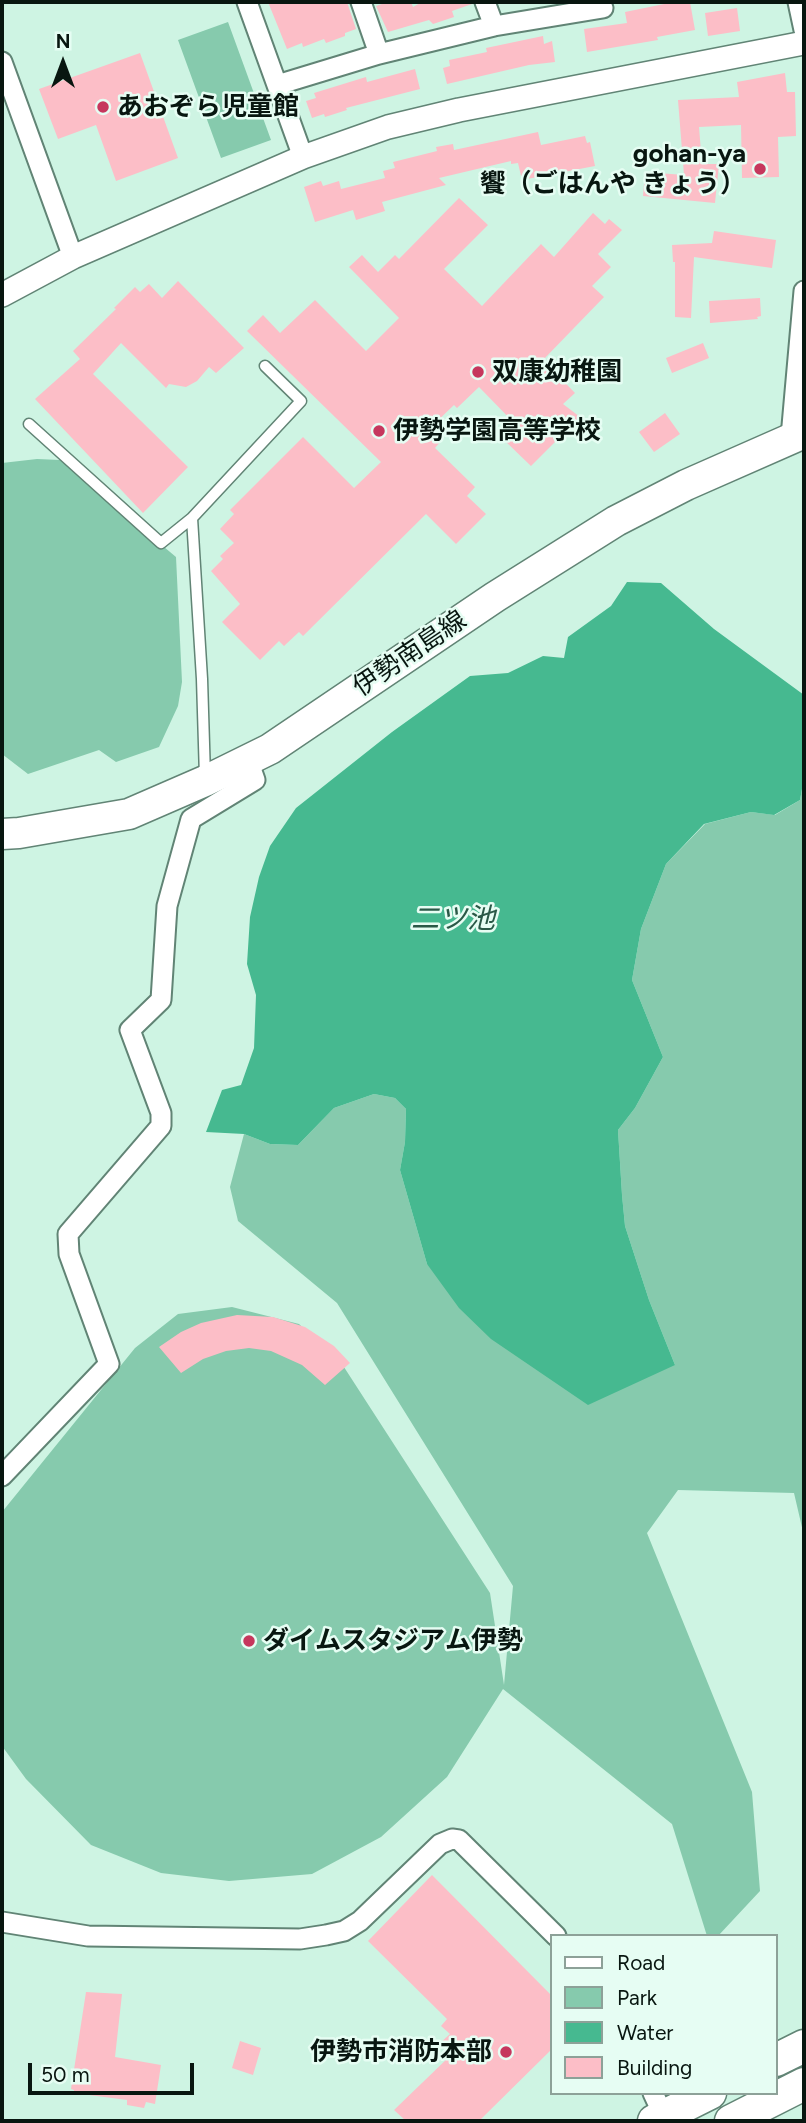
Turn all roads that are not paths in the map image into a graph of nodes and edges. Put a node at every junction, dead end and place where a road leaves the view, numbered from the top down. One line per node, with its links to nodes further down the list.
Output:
1 (247, 2): 9 (street)
2 (360, 2): 7 (street)
3 (485, 2): 6 (street)
4 (603, 8): 6 (street)
5 (803, 23): 10 (street)
6 (494, 26): 7 (street)
7 (379, 54): 9 (street)
8 (2, 62): 11 (street)
9 (277, 85): 10 (street)
10 (303, 158): 11 (street)
11 (73, 257): 13 (street)
12 (804, 291): 16 (street)
13 (2, 295)
14 (265, 366): 17 (lane)
15 (29, 424): 17 (lane)
16 (798, 435): 18 (main road, 伊勢南島線)
17 (192, 518): 19 (lane)
18 (248, 760): 19 (main road, 伊勢南島線); 21 (street)
19 (205, 781): 20 (main road, 伊勢南島線)
20 (2, 834)
21 (2, 1476)
22 (2, 1922): 23 (street)
23 (554, 1934)
24 (804, 2046): 25 (highway)
25 (778, 2059)
26 (804, 2084): 29 (highway)
27 (705, 2095): 28 (highway)
28 (659, 2113)
29 (731, 2121)

